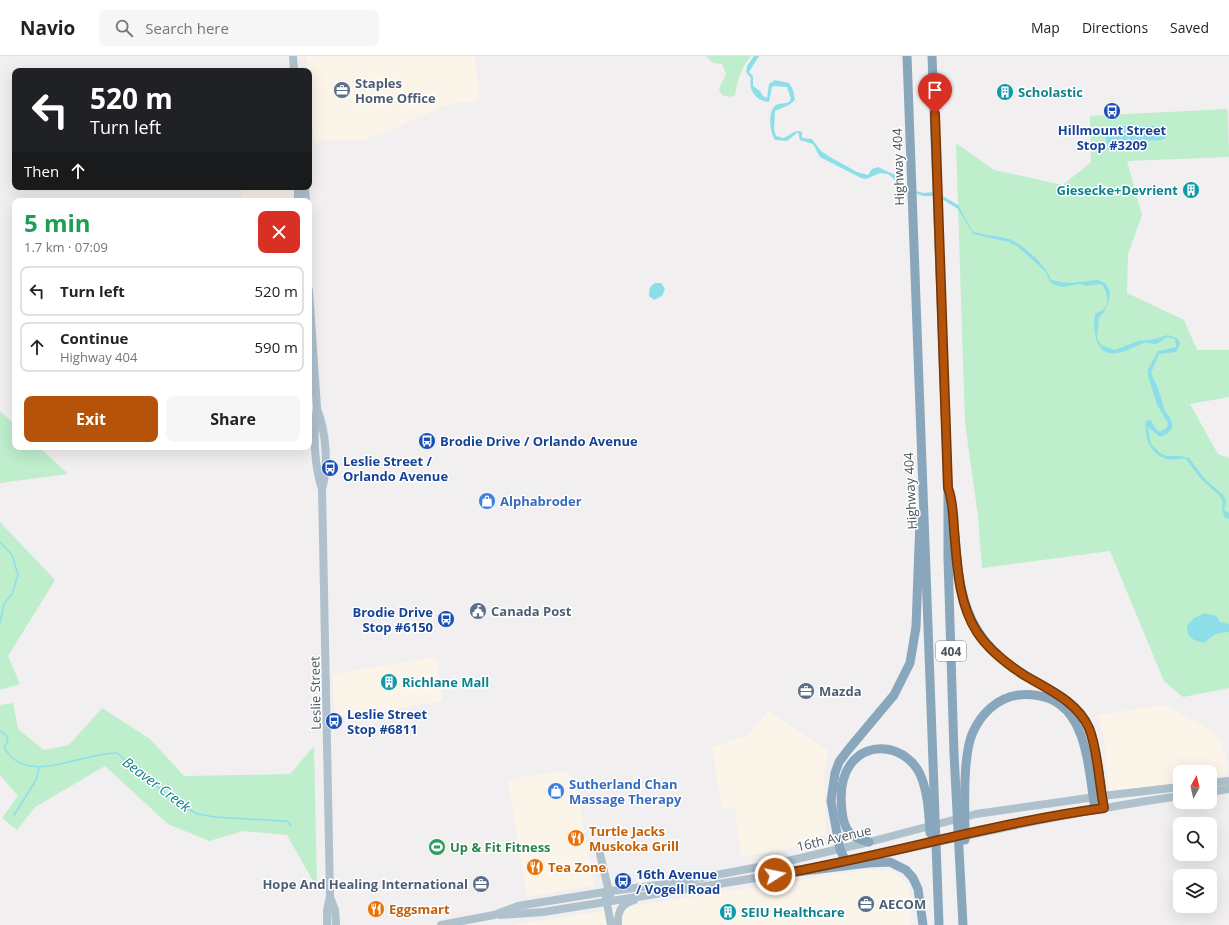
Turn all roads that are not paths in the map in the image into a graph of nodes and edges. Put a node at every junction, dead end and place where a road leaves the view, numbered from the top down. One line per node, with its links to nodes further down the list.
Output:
1 (293, 56): 4 (main road)
2 (907, 56): 7 (highway, Highway 404 / 404)
3 (932, 56): 6 (highway, 404)
4 (294, 68)
5 (312, 334): 25 (main road, Leslie Street)
6 (948, 488): 13 (highway); 17 (highway, 404)
7 (922, 507): 16 (highway, Highway 404 / 404); 19 (highway)
8 (1229, 781): 9 (main road)
9 (1217, 782)
10 (1173, 788): 13 (main road, 16th Avenue)
11 (1229, 789): 12 (main road)
12 (1217, 791)
13 (1097, 796): 15 (highway); 17 (highway); 18 (main road, 16th Avenue)
14 (1173, 797): 15 (main road, 16th Avenue)
15 (1099, 809): 21 (main road, 16th Avenue)
16 (932, 813): 18 (highway); 33 (highway)
17 (962, 813): 34 (highway)
18 (869, 842): 19 (main road, 16th Avenue)
19 (840, 849): 21 (highway); 24 (main road, 16th Avenue)
20 (600, 854): 24 (main road)
21 (846, 862): 22 (main road, 16th Avenue)
22 (788, 873): 23 (main road, 16th Avenue); 32 (highway)
23 (651, 894): 24 (main road, 16th Avenue); 31 (main road)
24 (608, 895): 26 (main road, 16th Avenue); 26 (main road, 16th Avenue); 30 (main road)
25 (330, 896): 27 (main road, Leslie Street); 28 (main road, Leslie Street)
26 (494, 915): 29 (main road, 16th Avenue)
27 (327, 925)
28 (336, 925)
29 (441, 925)
30 (611, 925)
31 (618, 925)
32 (923, 925)
33 (939, 925)
34 (963, 925)

